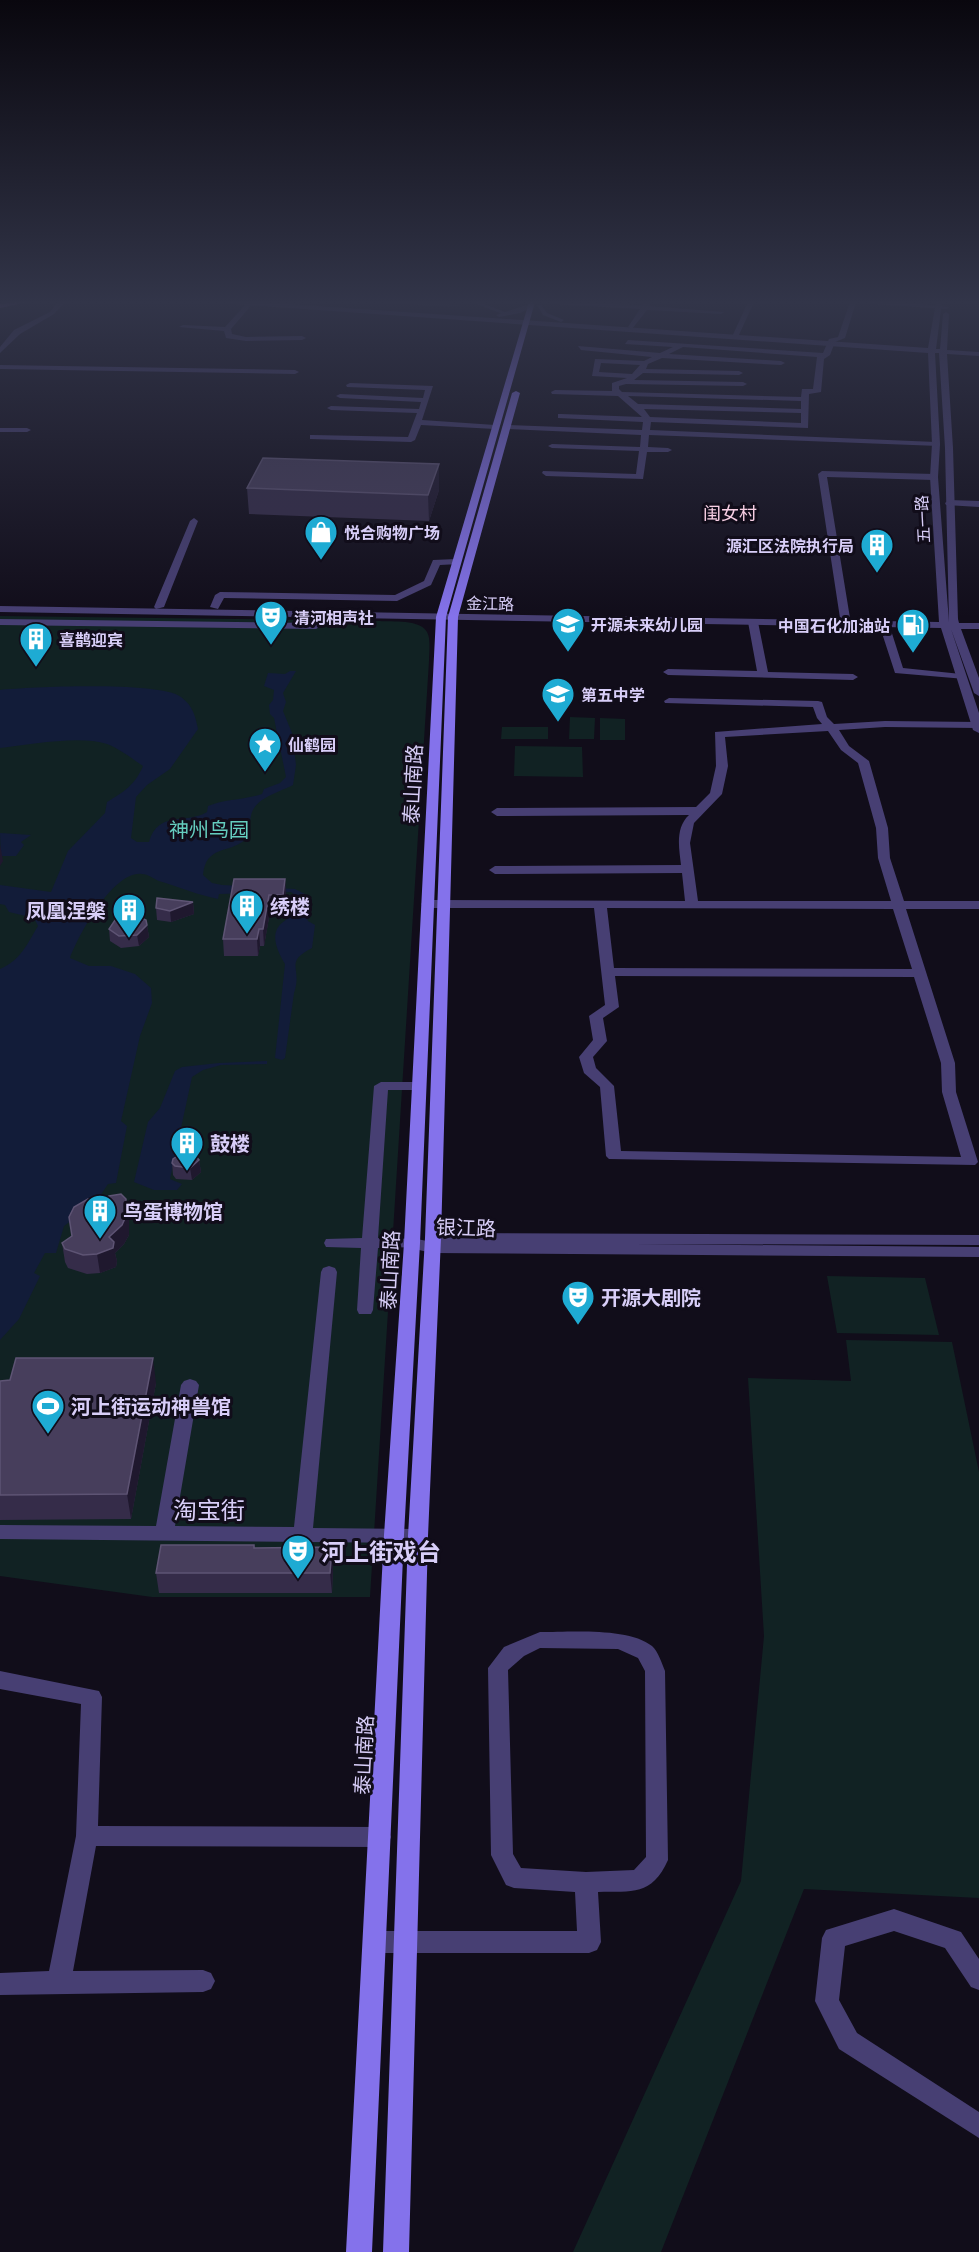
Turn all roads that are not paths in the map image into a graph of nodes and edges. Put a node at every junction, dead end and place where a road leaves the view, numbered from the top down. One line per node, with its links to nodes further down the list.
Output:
1 (423, 407): 9 (street)
2 (507, 407): 14 (main road, 泰山南路)
3 (637, 407): 12 (street)
4 (672, 407): 10 (street)
5 (805, 407): 10 (street)
6 (933, 407): 19 (street, 五一路)
7 (946, 407): 21 (street, 五一路)
8 (331, 408): 9 (street)
9 (422, 411): 13 (street)
10 (805, 411): 12 (street)
11 (561, 416): 12 (street)
12 (647, 419): 17 (street)
13 (417, 424): 14 (street); 18 (street)
14 (501, 427): 17 (street); 29 (main road, 泰山南路)
15 (0, 430): 16 (street)
16 (27, 430)
17 (646, 433): 19 (street); 22 (street)
18 (313, 437)
19 (935, 445): 21 (street); 25 (street, 五一路)
20 (552, 446): 22 (street)
21 (949, 448): 26 (street, 五一路)
22 (644, 449): 23 (street); 24 (street)
23 (668, 450)
24 (546, 473)
25 (934, 477): 37 (street); 41 (street, 五一路)
26 (949, 503): 27 (street); 41 (street, 五一路)
27 (979, 504)
28 (194, 521): 32 (street)
29 (467, 545): 30 (main road, 泰山南路); 35 (main road, 泰山南路)
30 (456, 562): 33 (street); 35 (main road, 泰山南路)
31 (0, 606): 32 (street, 金江路); 33 (street, 金江路)
32 (159, 607): 33 (street, 金江路)
33 (214, 610): 34 (street, 金江路); 35 (street, 金江路)
34 (319, 615): 35 (street, 金江路); 39 (street)
35 (447, 615): 36 (street, 金江路); 56 (main road, 泰山南路)
36 (681, 618): 37 (street, 金江路); 40 (street, 金江路)
37 (845, 618): 41 (street, 金江路)
38 (979, 620): 41 (street, 金江路)
39 (0, 622)
40 (753, 622): 42 (street, 金江路); 45 (street)
41 (949, 622): 42 (street, 金江路); 43 (street, 金江路); 47 (street, 五一路); 48 (street, 五一路)
42 (884, 624): 47 (street)
43 (979, 626)
44 (668, 672): 45 (street)
45 (763, 675): 46 (street)
46 (853, 677)
47 (961, 677): 51 (street, 五一路)
48 (979, 693)
49 (669, 701): 50 (street)
50 (831, 728): 51 (street); 52 (street); 59 (street)
51 (978, 728)
52 (699, 810): 53 (street); 54 (street)
53 (497, 812)
54 (688, 869): 55 (street); 58 (street)
55 (495, 870)
56 (435, 904): 57 (street); 63 (main road, 泰山南路); 68 (main road, 泰山南路)
57 (600, 904): 58 (street); 61 (street)
58 (692, 905): 59 (street)
59 (899, 905): 60 (street); 62 (street)
60 (979, 905)
61 (608, 972): 62 (street); 62 (street)
62 (920, 973)
63 (417, 1086): 66 (street); 67 (main road, 泰山南路)
64 (979, 1240): 68 (street, 银江路)
65 (332, 1243): 66 (street, 银江路)
66 (370, 1243): 67 (street, 银江路); 71 (street)
67 (411, 1243): 68 (street, 银江路); 76 (main road, 泰山南路)
68 (433, 1243): 69 (street, 银江路); 77 (main road, 泰山南路)
69 (979, 1252)
70 (328, 1272): 75 (street)
71 (365, 1310)
72 (190, 1385): 74 (street)
73 (0, 1532): 74 (street, 淘宝街)
74 (164, 1534): 75 (street, 淘宝街)
75 (303, 1535): 76 (street, 淘宝街)
76 (394, 1535): 77 (street, 淘宝街); 80 (main road, 泰山南路)
77 (418, 1536): 83 (main road, 泰山南路)
78 (0, 1680): 79 (street)
79 (87, 1836): 80 (street); 86 (street)
80 (380, 1837): 82 (main road, 泰山南路)
81 (586, 1882): 81 (street); 83 (street)
82 (375, 1942): 83 (street); 89 (main road, 泰山南路)
83 (406, 1942): 90 (main road, 泰山南路)
84 (979, 1979): 88 (street)
85 (203, 1981): 86 (street)
86 (59, 1982): 87 (street)
87 (0, 1984)
88 (979, 2126)
89 (359, 2252)
90 (396, 2252)

